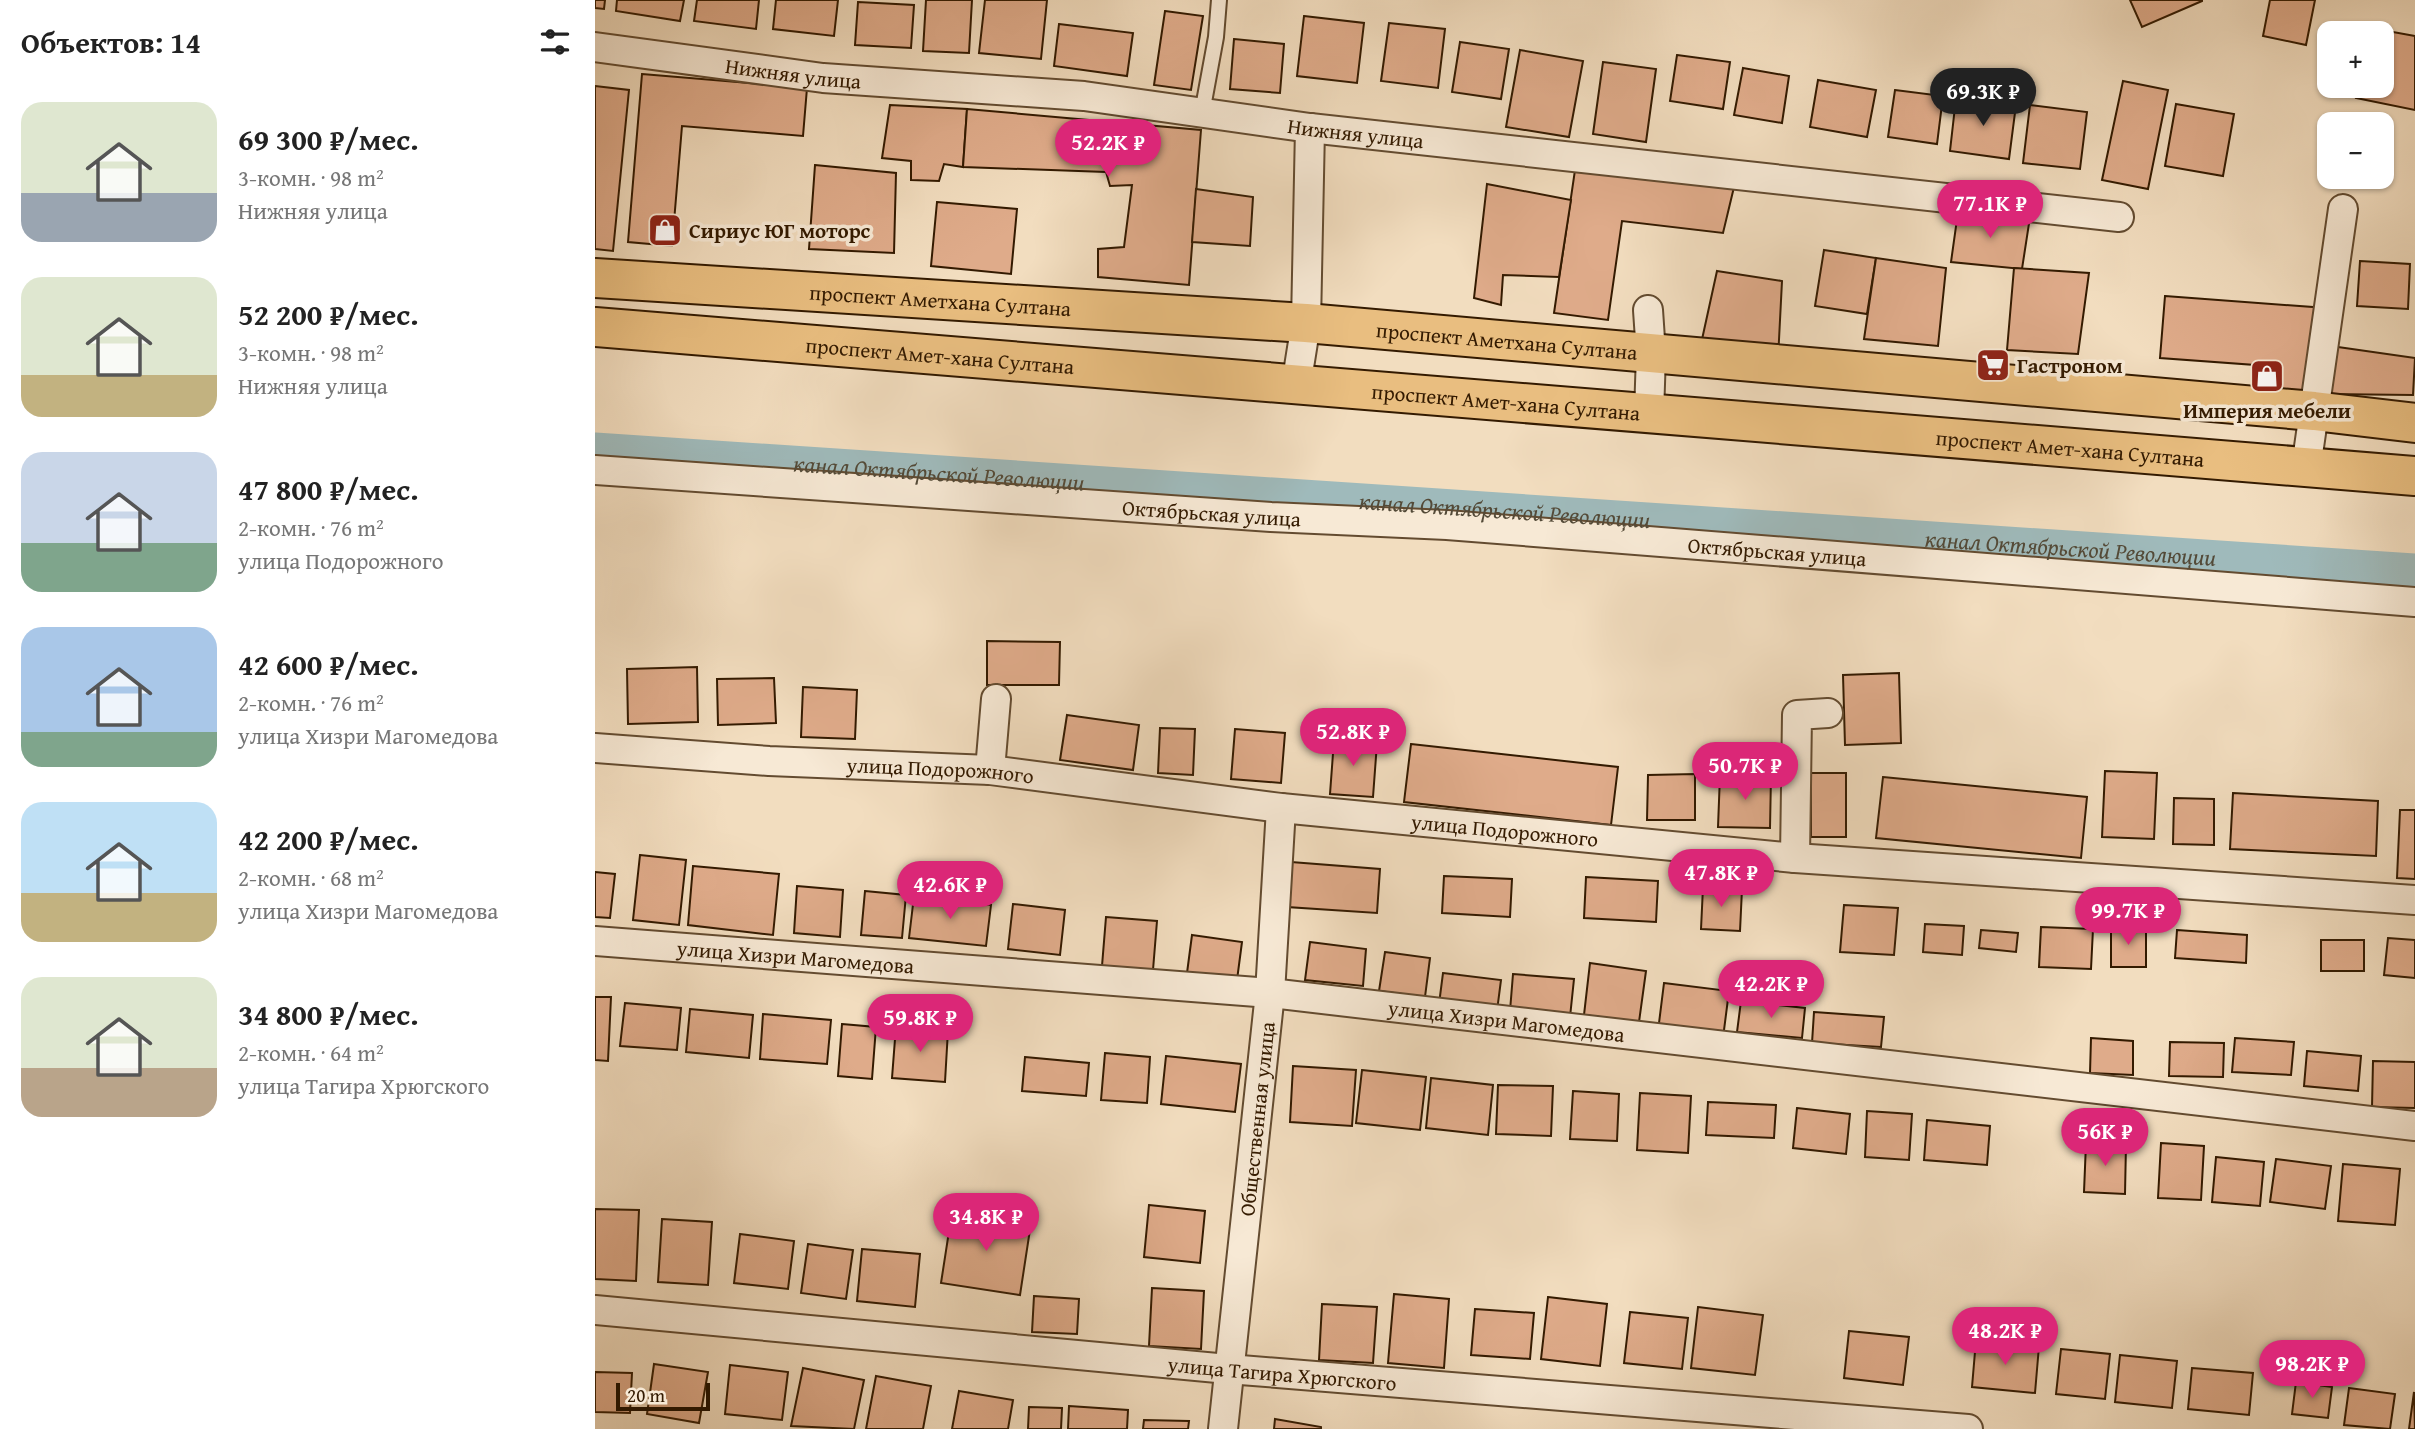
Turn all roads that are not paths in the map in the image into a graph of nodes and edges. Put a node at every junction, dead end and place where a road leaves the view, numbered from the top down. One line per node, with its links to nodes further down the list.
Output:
1 (1219, 0): 3 (lane)
2 (595, 47): 3 (street, Нижняя улица)
3 (1202, 113): 4 (street, Нижняя улица)
4 (1310, 128): 6 (street, Нижняя улица); 9 (street)
5 (2343, 209): 13 (street)
6 (2119, 217)
7 (595, 278): 9 (main road, проспект Аметхана Султана)
8 (1648, 310): 11 (street)
9 (1306, 323): 11 (main road, проспект Аметхана Султана); 12 (street)
10 (595, 327): 12 (main road, проспект Амет-хана Султана)
11 (1651, 354): 13 (main road, проспект Аметхана Султана); 14 (street)
12 (1296, 386): 14 (main road, проспект Амет-хана Султана)
13 (2314, 411): 15 (main road, проспект Аметхана Султана); 16 (street)
14 (1649, 414): 16 (main road, проспект Амет-хана Султана)
15 (2415, 423)
16 (2307, 468): 18 (main road, проспект Амет-хана Султана)
17 (595, 470): 19 (street, Октябрьская улица)
18 (2415, 476)
19 (2415, 602)
20 (996, 699): 23 (street)
21 (1828, 713): 25 (street)
22 (595, 748): 23 (street, улица Подорожного)
23 (990, 770): 24 (street, улица Подорожного)
24 (1281, 808): 25 (street, улица Подорожного); 28 (street, Общественная улица)
25 (1795, 858): 26 (street, улица Подорожного)
26 (2415, 900)
27 (595, 941): 28 (street, улица Хизри Магомедова)
28 (1270, 993): 29 (street, улица Хизри Магомедова); 31 (street, Общественная улица)
29 (2415, 1126)
30 (595, 1310): 31 (street, улица Тагира Хрюгского)
31 (1228, 1368): 32 (street, Общественная улица); 33 (street, улица Тагира Хрюгского)
32 (1223, 1429)
33 (1968, 1429)

